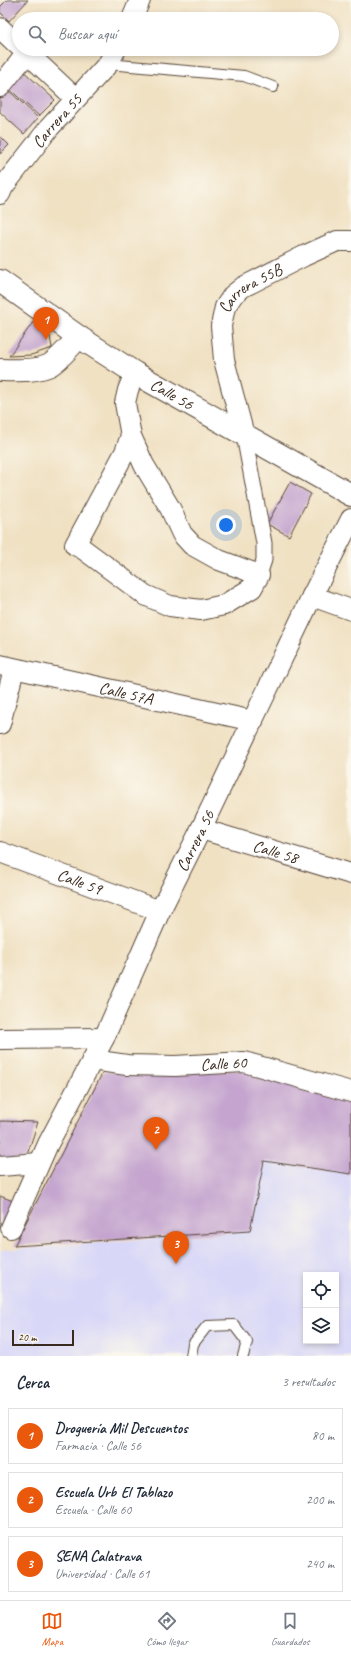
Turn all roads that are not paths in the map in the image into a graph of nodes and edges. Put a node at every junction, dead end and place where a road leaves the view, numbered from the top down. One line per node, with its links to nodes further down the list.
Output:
1 (140, 0): 2 (street)
2 (135, 12)
3 (0, 28): 4 (street)
4 (12, 39)
5 (19, 56): 8 (street)
6 (30, 56): 10 (street)
7 (112, 56): 9 (lane); 10 (street, Carrera 55)
8 (0, 87)
9 (274, 87)
10 (75, 98): 11 (street, Carrera 55)
11 (0, 194)
12 (351, 241): 17 (street, Carrera 55B)
13 (0, 281): 14 (street, Calle 56)
14 (79, 337): 15 (street); 16 (street, Calle 56)
15 (0, 370)
16 (135, 373): 17 (street, Calle 56); 18 (street)
17 (244, 435): 19 (street, Calle 56); 21 (street)
18 (131, 436): 21 (street); 21 (street)
19 (351, 495)
20 (351, 519): 22 (street, Carrera 56)
21 (259, 575)
22 (312, 596): 23 (street); 25 (street, Carrera 56)
23 (351, 610)
24 (7, 667): 25 (street, Calle 57A); 26 (street)
25 (253, 721): 27 (street, Carrera 56)
26 (0, 724)
27 (201, 829): 29 (street, Calle 58); 30 (street, Carrera 56)
28 (0, 852): 30 (street, Calle 59)
29 (351, 874)
30 (160, 911): 31 (street, Carrera 56)
31 (104, 1038): 32 (street); 33 (street, Carrera 56)
32 (0, 1039)
33 (92, 1060): 34 (street, Calle 60); 35 (street, Carrera 56)
34 (351, 1092)
35 (39, 1163): 36 (street); 37 (street, Carrera 56)
36 (0, 1166)
37 (11, 1228)
38 (191, 1356): 39 (lane)
39 (243, 1356)

